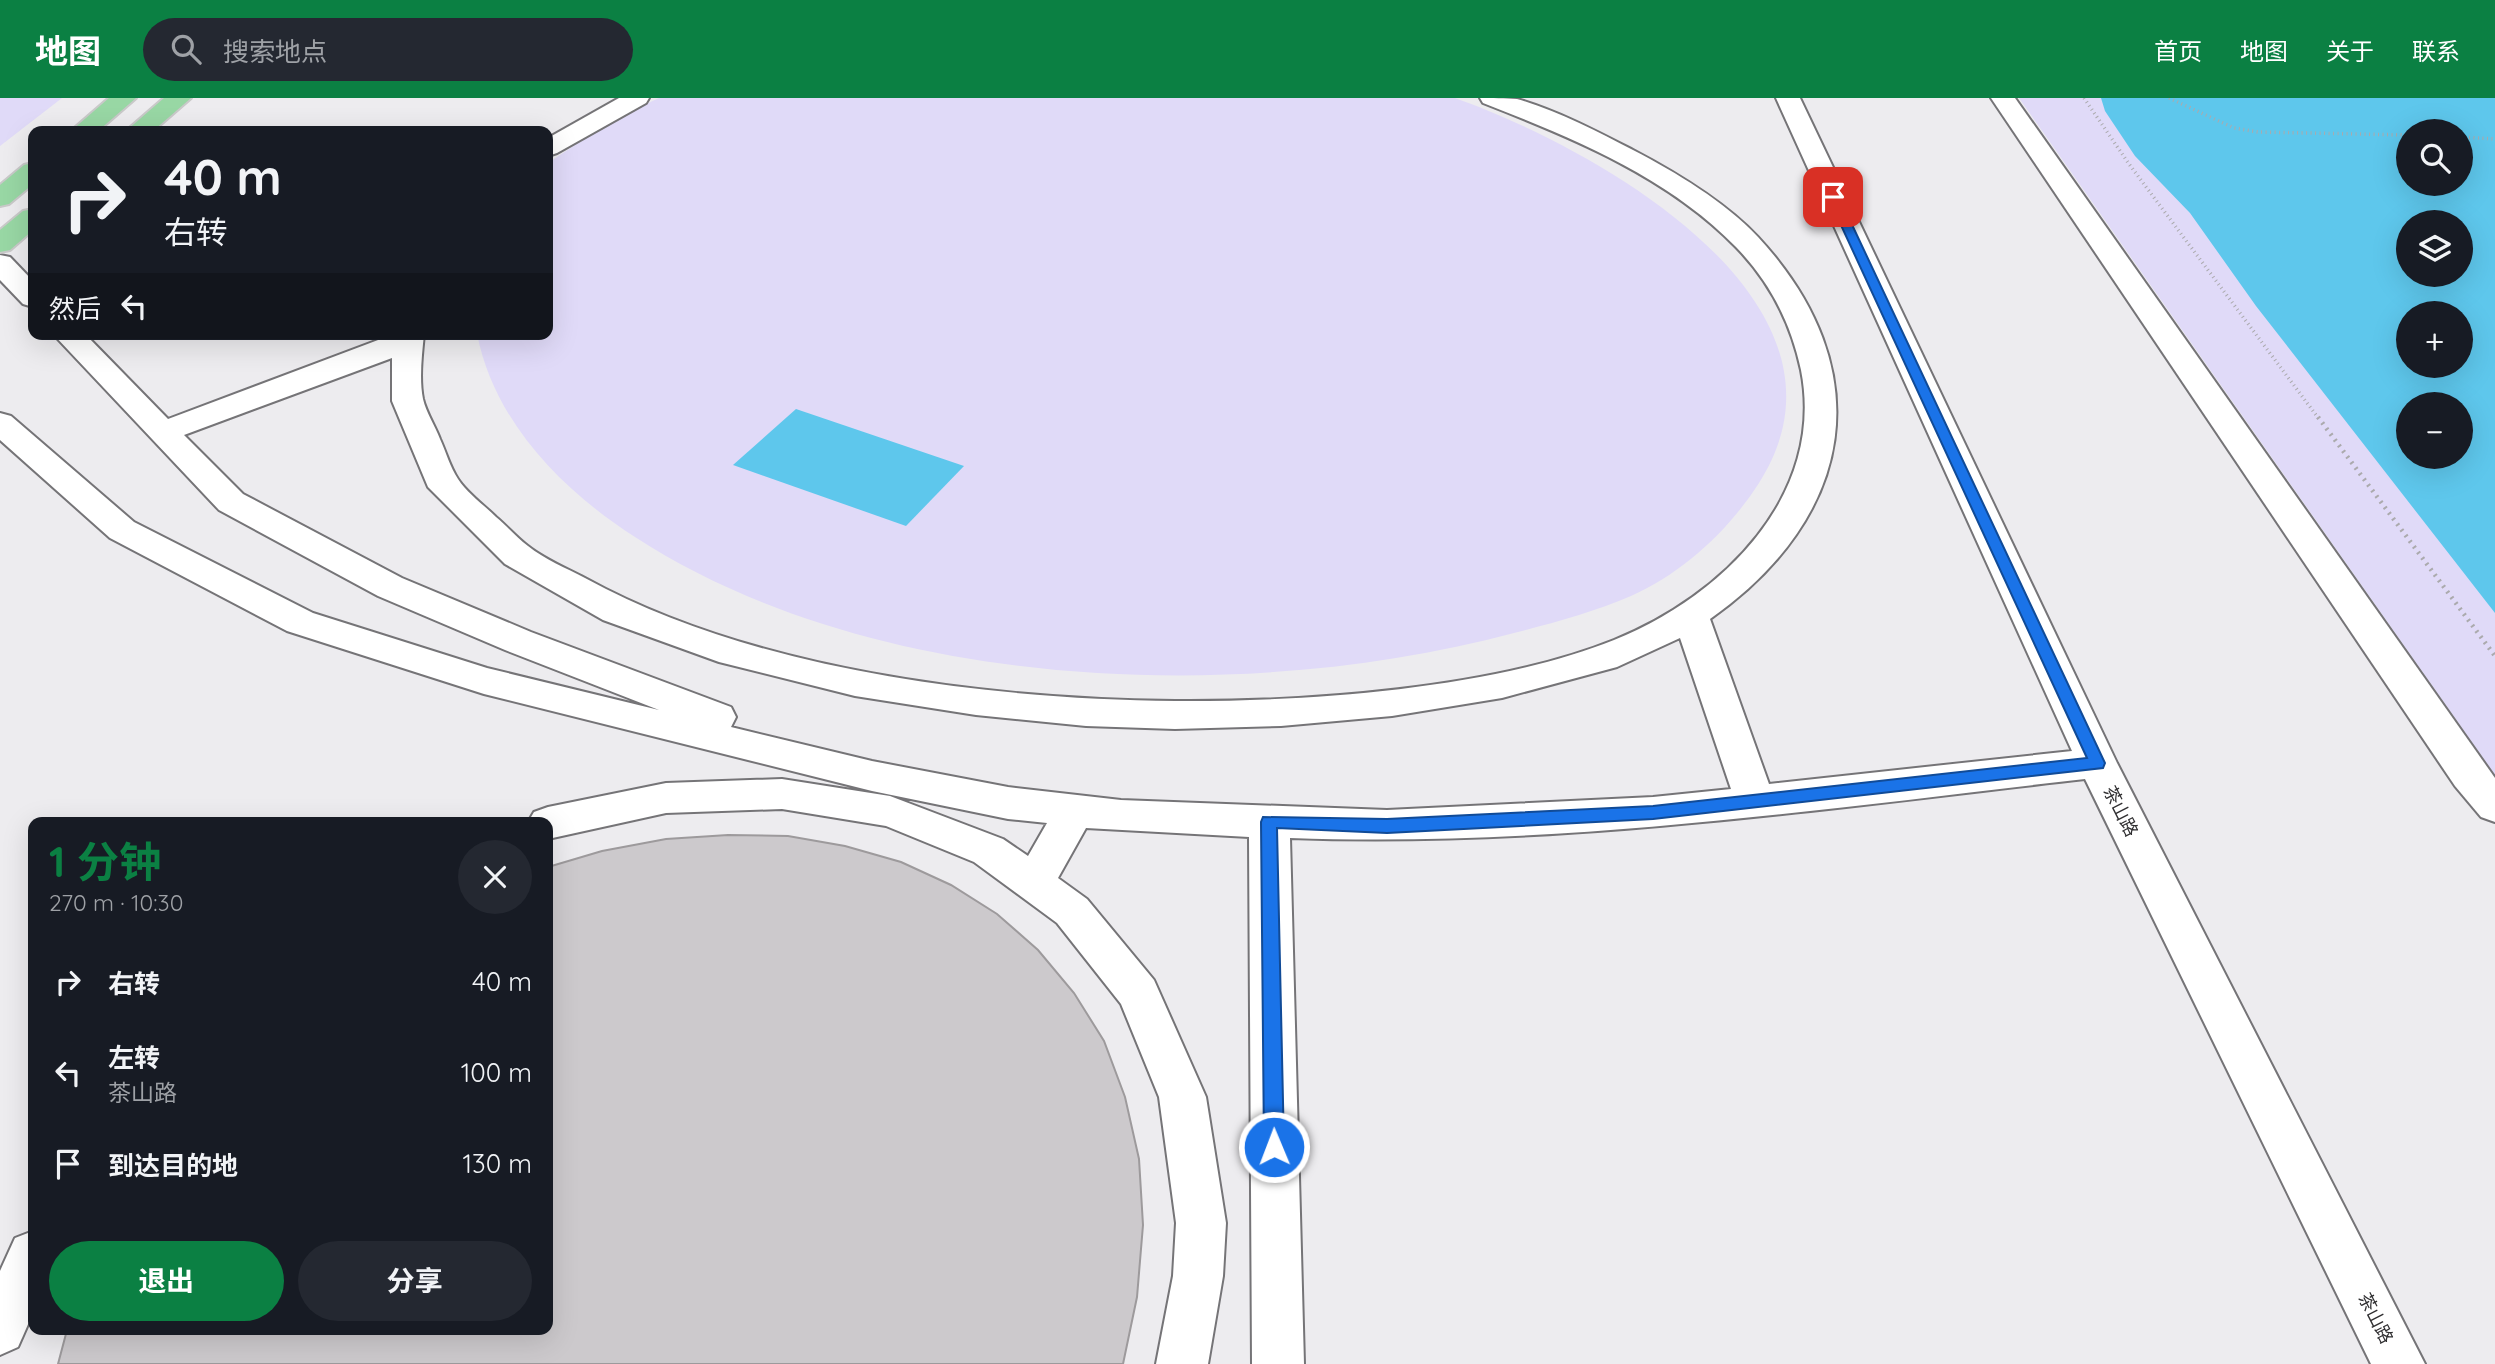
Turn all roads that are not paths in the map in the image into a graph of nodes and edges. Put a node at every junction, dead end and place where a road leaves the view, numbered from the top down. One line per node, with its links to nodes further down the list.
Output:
1 (124, 98): 7 (main road)
2 (179, 98): 8 (main road)
3 (637, 98): 9 (street)
4 (1788, 98): 22 (street, 茶山路)
5 (2003, 98): 25 (street)
6 (1496, 99): 21 (street)
7 (89, 126)
8 (144, 126)
9 (553, 145)
10 (28, 175): 11 (main road)
11 (0, 198)
12 (28, 221): 13 (main road)
13 (0, 244)
14 (0, 263): 15 (street)
15 (28, 293)
16 (74, 340): 20 (street)
17 (404, 340): 20 (street)
18 (409, 340): 21 (street)
19 (0, 423): 23 (street)
20 (163, 432): 23 (street)
21 (1690, 614): 24 (street)
22 (2097, 763): 24 (street); 34 (street, 茶山路)
23 (864, 789): 26 (street); 27 (street); 29 (street)
24 (1755, 802): 28 (street)
25 (2495, 806)
26 (1075, 810): 28 (street); 29 (street)
27 (553, 822)
28 (1269, 822): 33 (street)
29 (1036, 880): 32 (street)
30 (28, 1266): 31 (street)
31 (0, 1329)
32 (1182, 1364)
33 (1278, 1364)
34 (2399, 1364)

